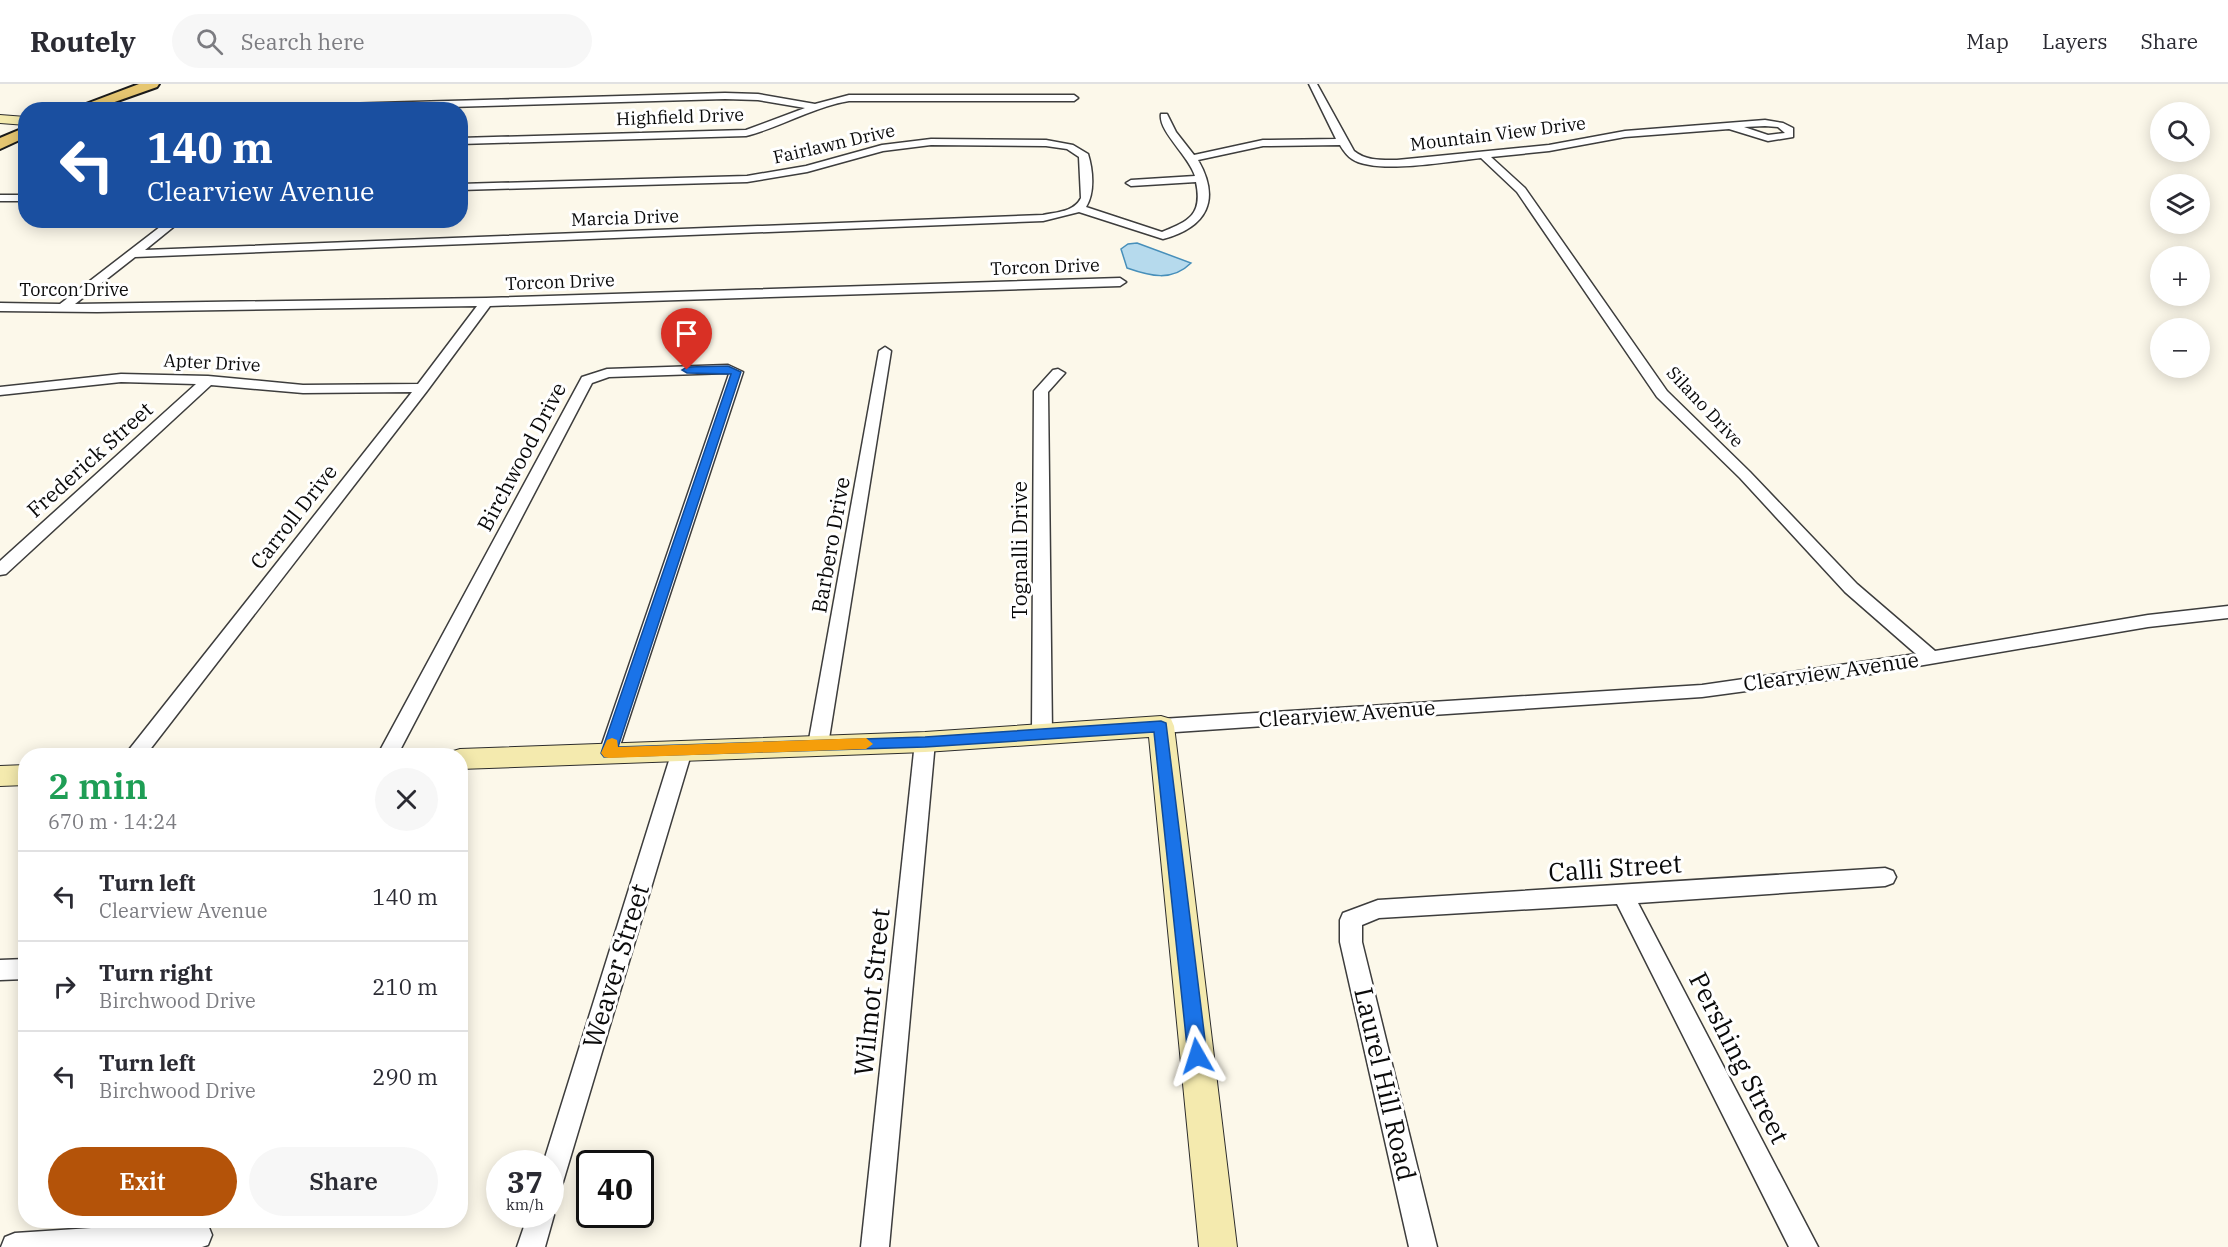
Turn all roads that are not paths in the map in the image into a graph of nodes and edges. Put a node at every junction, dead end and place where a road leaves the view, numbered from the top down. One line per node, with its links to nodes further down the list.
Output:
1 (152, 84): 4 (main road)
2 (1313, 84): 13 (street, Mountain View Drive)
3 (1074, 98): 6 (street, Highfield Drive)
4 (100, 102)
5 (468, 103): 6 (street)
6 (812, 106): 12 (street, Highfield Drive)
7 (1164, 116): 16 (street)
8 (0, 119): 9 (street)
9 (18, 120)
10 (1730, 126): 10 (street, Mountain View Drive); 15 (street, Mountain View Drive)
11 (18, 135): 14 (main road)
12 (468, 141)
13 (1344, 142): 15 (street, Mountain View Drive); 16 (street)
14 (0, 144)
15 (1483, 154): 36 (street, Silano Drive)
16 (1192, 158): 17 (street)
17 (1201, 179): 18 (street); 22 (street)
18 (1131, 183)
19 (468, 187): 22 (street, Fairlawn Drive)
20 (0, 198): 21 (street)
21 (18, 198)
22 (1080, 209): 24 (street, Marcia Drive)
23 (167, 228): 24 (street)
24 (133, 254): 28 (street)
25 (1120, 282): 26 (street, Torcon Drive)
26 (486, 302): 28 (street, Torcon Drive); 32 (street, Carroll Drive)
27 (0, 307): 28 (street, Torcon Drive)
28 (62, 308)
29 (885, 351): 40 (street, Barbero Drive)
30 (1058, 373): 38 (street, Tognalli Drive)
31 (208, 380): 32 (street, Apter Drive); 33 (street, Apter Drive); 34 (street, Frederick Street)
32 (422, 388): 41 (street, Carroll Drive)
33 (0, 391)
34 (0, 570)
35 (2228, 612): 36 (street, Clearview Avenue)
36 (1932, 658): 37 (street, Clearview Avenue)
37 (1161, 726): 38 (street, Clearview Avenue); 59 (street)
38 (1042, 734): 39 (street, Clearview Avenue)
39 (925, 742): 40 (street, Clearview Avenue); 58 (street, Wilmot Street)
40 (818, 745): 43 (street, Clearview Avenue)
41 (140, 748)
42 (391, 748): 44 (street, Birchwood Drive)
43 (682, 751): 44 (street, Clearview Avenue); 53 (street, Weaver Street)
44 (609, 753): 45 (street, Clearview Avenue)
45 (468, 759)
46 (18, 775): 47 (street)
47 (0, 776)
48 (1885, 877): 49 (street, Calli Street)
49 (1623, 895): 50 (street, Calli Street); 61 (street, Pershing Street)
50 (1351, 920): 60 (street, Laurel Hill Road)
51 (18, 969): 52 (street)
52 (0, 970)
53 (560, 1150)
54 (536, 1228): 57 (street)
55 (198, 1234): 56 (street)
56 (15, 1247)
57 (531, 1247)
58 (875, 1247)
59 (1218, 1247)
60 (1423, 1247)
61 (1804, 1247)

